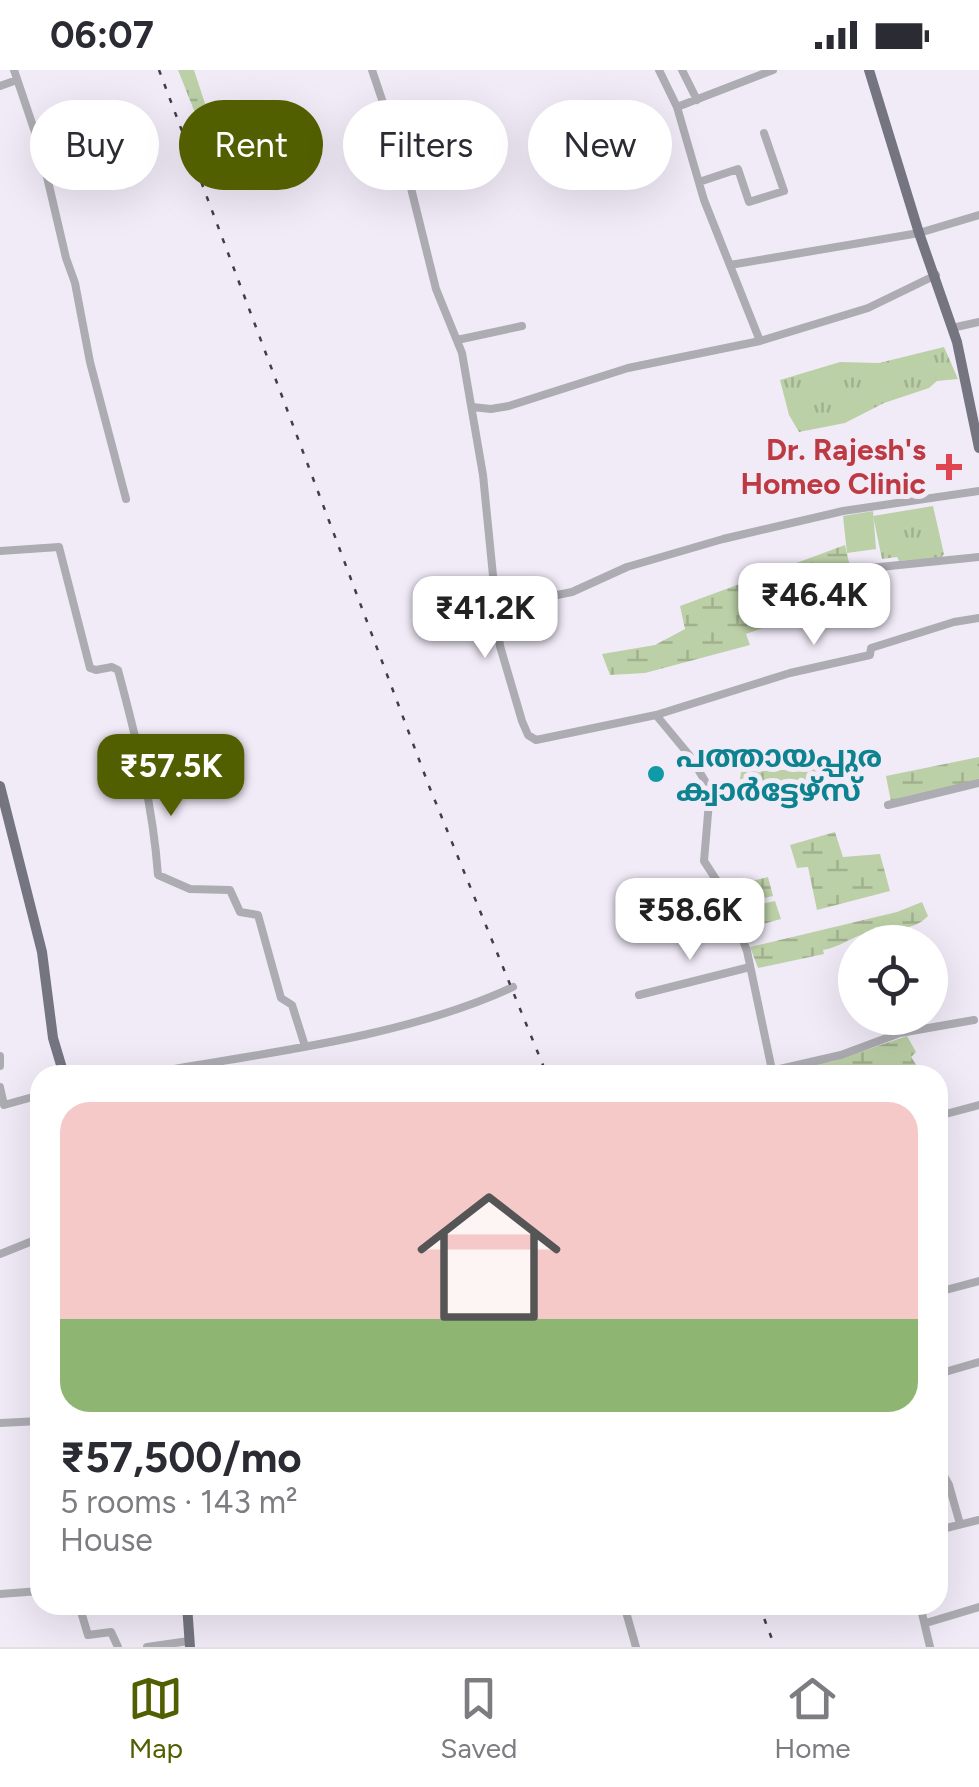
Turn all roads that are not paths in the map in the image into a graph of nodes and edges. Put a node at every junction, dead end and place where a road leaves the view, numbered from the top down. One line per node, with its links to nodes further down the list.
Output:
1 (372, 70): 19 (street)
2 (659, 70): 9 (street)
3 (682, 70): 8 (street)
4 (773, 70): 8 (street)
5 (869, 70): 13 (main road)
6 (16, 75): 7 (street); 24 (street)
7 (0, 86)
8 (697, 100): 9 (street)
9 (677, 107): 11 (street)
10 (764, 133): 11 (street)
11 (698, 182): 14 (street)
12 (979, 215): 13 (street)
13 (919, 233): 14 (street); 15 (main road)
14 (730, 265): 20 (street)
15 (936, 275): 18 (main road); 20 (street)
16 (979, 322): 18 (street)
17 (522, 326): 19 (street)
18 (952, 328): 22 (main road)
19 (457, 340): 21 (street)
20 (760, 341): 21 (street)
21 (472, 408): 28 (street)
22 (979, 448)
23 (979, 491): 28 (street)
24 (126, 499)
25 (0, 551): 38 (street)
26 (979, 556): 27 (street)
27 (850, 570)
28 (497, 607): 30 (street)
29 (979, 618): 30 (street)
30 (656, 715): 34 (street)
31 (979, 783): 33 (street)
32 (0, 786): 40 (main road)
33 (888, 806)
34 (750, 968): 36 (street); 42 (street)
35 (513, 987): 38 (street)
36 (639, 995)
37 (974, 1020): 43 (street)
38 (305, 1046): 41 (street)
39 (0, 1056): 44 (street)
40 (61, 1065)
41 (196, 1065)
42 (770, 1065)
43 (802, 1065)
44 (0, 1066)
45 (0, 1086): 47 (street)
46 (30, 1098): 47 (street)
47 (2, 1105)
48 (979, 1105): 49 (street)
49 (948, 1113)
50 (30, 1242): 51 (street)
51 (0, 1254)
52 (979, 1282): 53 (street)
53 (948, 1290)
54 (979, 1362): 55 (street)
55 (948, 1371)
56 (30, 1422): 57 (street)
57 (0, 1423)
58 (948, 1485): 60 (street)
59 (979, 1520): 60 (street)
60 (960, 1524): 61 (street)
61 (948, 1527)
62 (30, 1592): 63 (street)
63 (0, 1594)
64 (979, 1608): 69 (street)
65 (82, 1615): 71 (street)
66 (187, 1615): 70 (main road)
67 (627, 1615): 73 (street)
68 (923, 1615): 69 (street)
69 (926, 1623): 74 (street)
70 (190, 1644): 72 (street)
71 (118, 1647)
72 (147, 1647)
73 (636, 1647)
74 (930, 1647)

